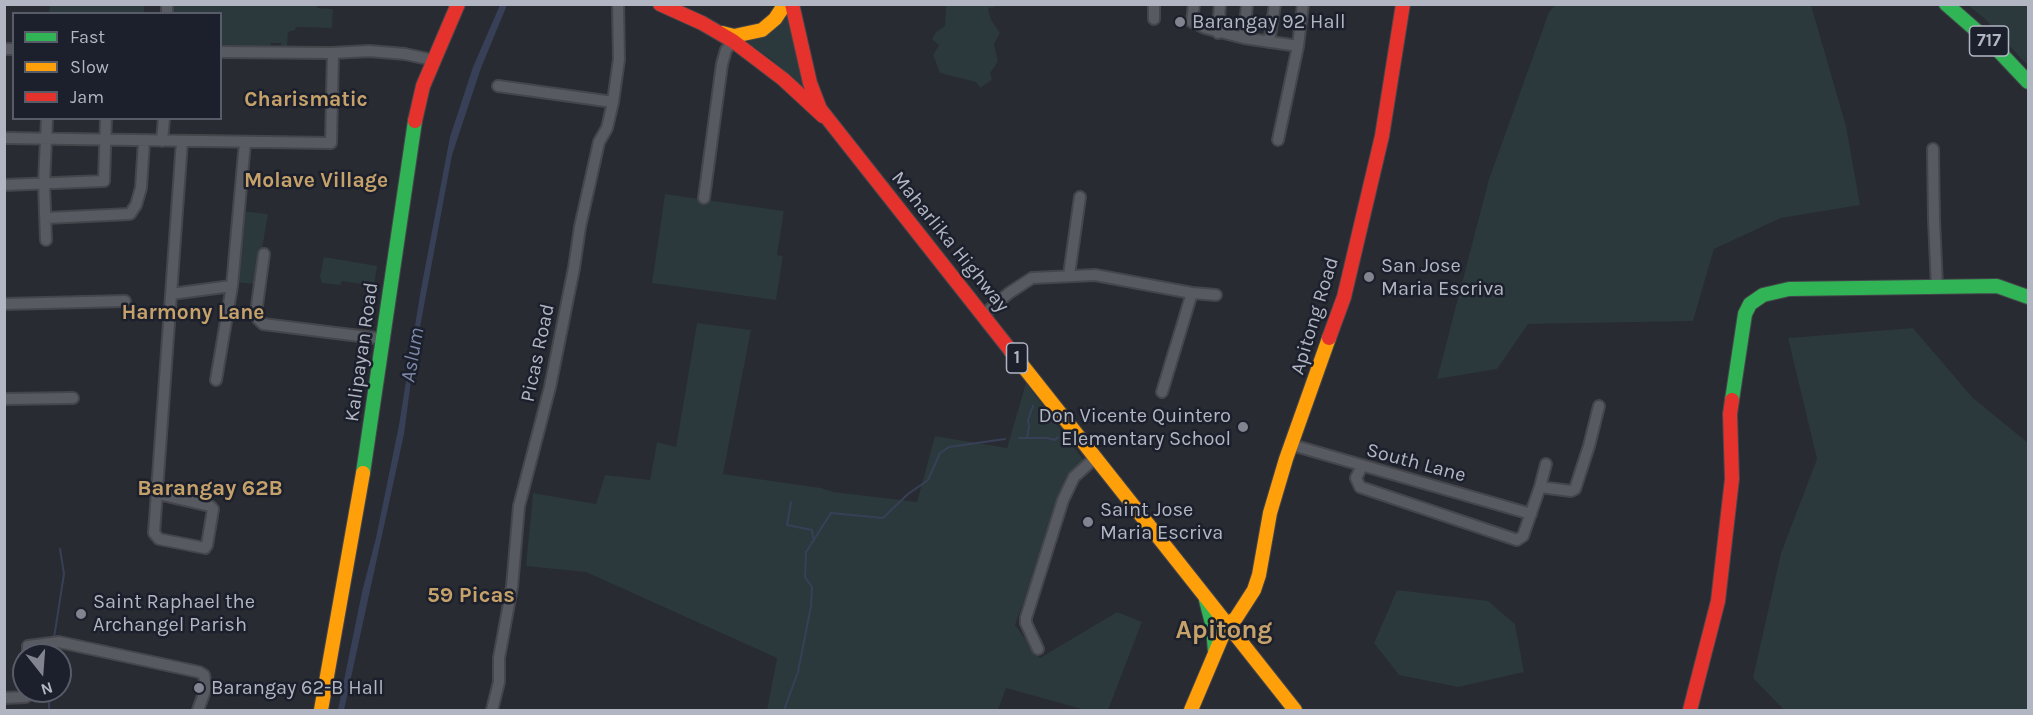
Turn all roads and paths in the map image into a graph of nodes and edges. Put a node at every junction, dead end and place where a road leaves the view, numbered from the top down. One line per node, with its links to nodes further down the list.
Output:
1 (458, 4): 22 (main road, Kalipayan Road)
2 (618, 4): 25 (street, Picas Road)
3 (660, 4): 16 (main road)
4 (785, 4): 16 (main road)
5 (792, 4): 29 (main road, Maharlika Highway / 1)
6 (1154, 4): 14 (street)
7 (1194, 4): 15 (street)
8 (1220, 4): 15 (street)
9 (1247, 4): 17 (street)
10 (1275, 4): 18 (street)
11 (1303, 4): 19 (street)
12 (1403, 4): 62 (main road, Apitong Road)
13 (1946, 4): 23 (main road, 717)
14 (1154, 19)
15 (1218, 33): 17 (street)
16 (727, 37): 29 (main road); 42 (street)
17 (1244, 39): 18 (street)
18 (1269, 42): 19 (street)
19 (1298, 46): 33 (street)
20 (222, 52): 21 (street)
21 (333, 53): 22 (street); 37 (street)
22 (433, 60): 56 (main road, Kalipayan Road)
23 (2028, 82)
24 (498, 86): 25 (street)
25 (613, 102): 76 (street, Picas Road)
26 (47, 120): 31 (street)
27 (106, 120): 32 (street)
28 (164, 120): 35 (street)
29 (827, 120): 55 (main road, Maharlika Highway / 1)
30 (4, 138): 31 (street)
31 (46, 139): 32 (street); 39 (street)
32 (105, 140): 34 (street); 39 (street)
33 (1278, 140)
34 (144, 141): 35 (street); 43 (street)
35 (162, 141): 36 (street)
36 (182, 141): 37 (street); 50 (street)
37 (245, 142): 47 (street)
38 (1933, 149): 48 (street)
39 (44, 183): 40 (street); 43 (street)
40 (4, 185)
41 (1080, 196): 46 (street)
42 (704, 198)
43 (46, 218): 44 (street)
44 (46, 240)
45 (264, 254): 56 (street)
46 (1069, 275): 49 (street); 55 (street)
47 (232, 286): 50 (street); 57 (street)
48 (1937, 287): 52 (main road); 79 (main road)
49 (1192, 293): 51 (street); 58 (street)
50 (171, 294): 67 (street)
51 (1215, 295)
52 (2028, 297)
53 (125, 301): 54 (street)
54 (4, 304)
55 (983, 315): 63 (main road, Maharlika Highway / 1)
56 (384, 339): 75 (main road, Kalipayan Road)
57 (216, 380)
58 (1162, 392)
59 (73, 398): 60 (street)
60 (4, 399)
61 (1599, 406): 66 (street)
62 (1292, 445): 65 (street, South Lane); 70 (main road, Apitong Road)
63 (1096, 457): 69 (main road, Maharlika Highway / 1); 72 (street)
64 (1546, 464): 66 (street)
65 (1362, 466): 68 (street, South Lane); 68 (street)
66 (1540, 487): 68 (street)
67 (158, 494): 67 (street)
68 (1531, 514)
69 (1205, 598): 70 (main road, Maharlika Highway / 1); 73 (main road)
70 (1227, 625): 73 (main road, Apitong Road); 78 (main road, Maharlika Highway / 1)
71 (72, 645): 74 (street)
72 (1038, 649)
73 (1215, 657): 77 (main road, Apitong Road)
74 (198, 711)
75 (321, 711)
76 (492, 711)
77 (1191, 711)
78 (1295, 711)
79 (1690, 711)

